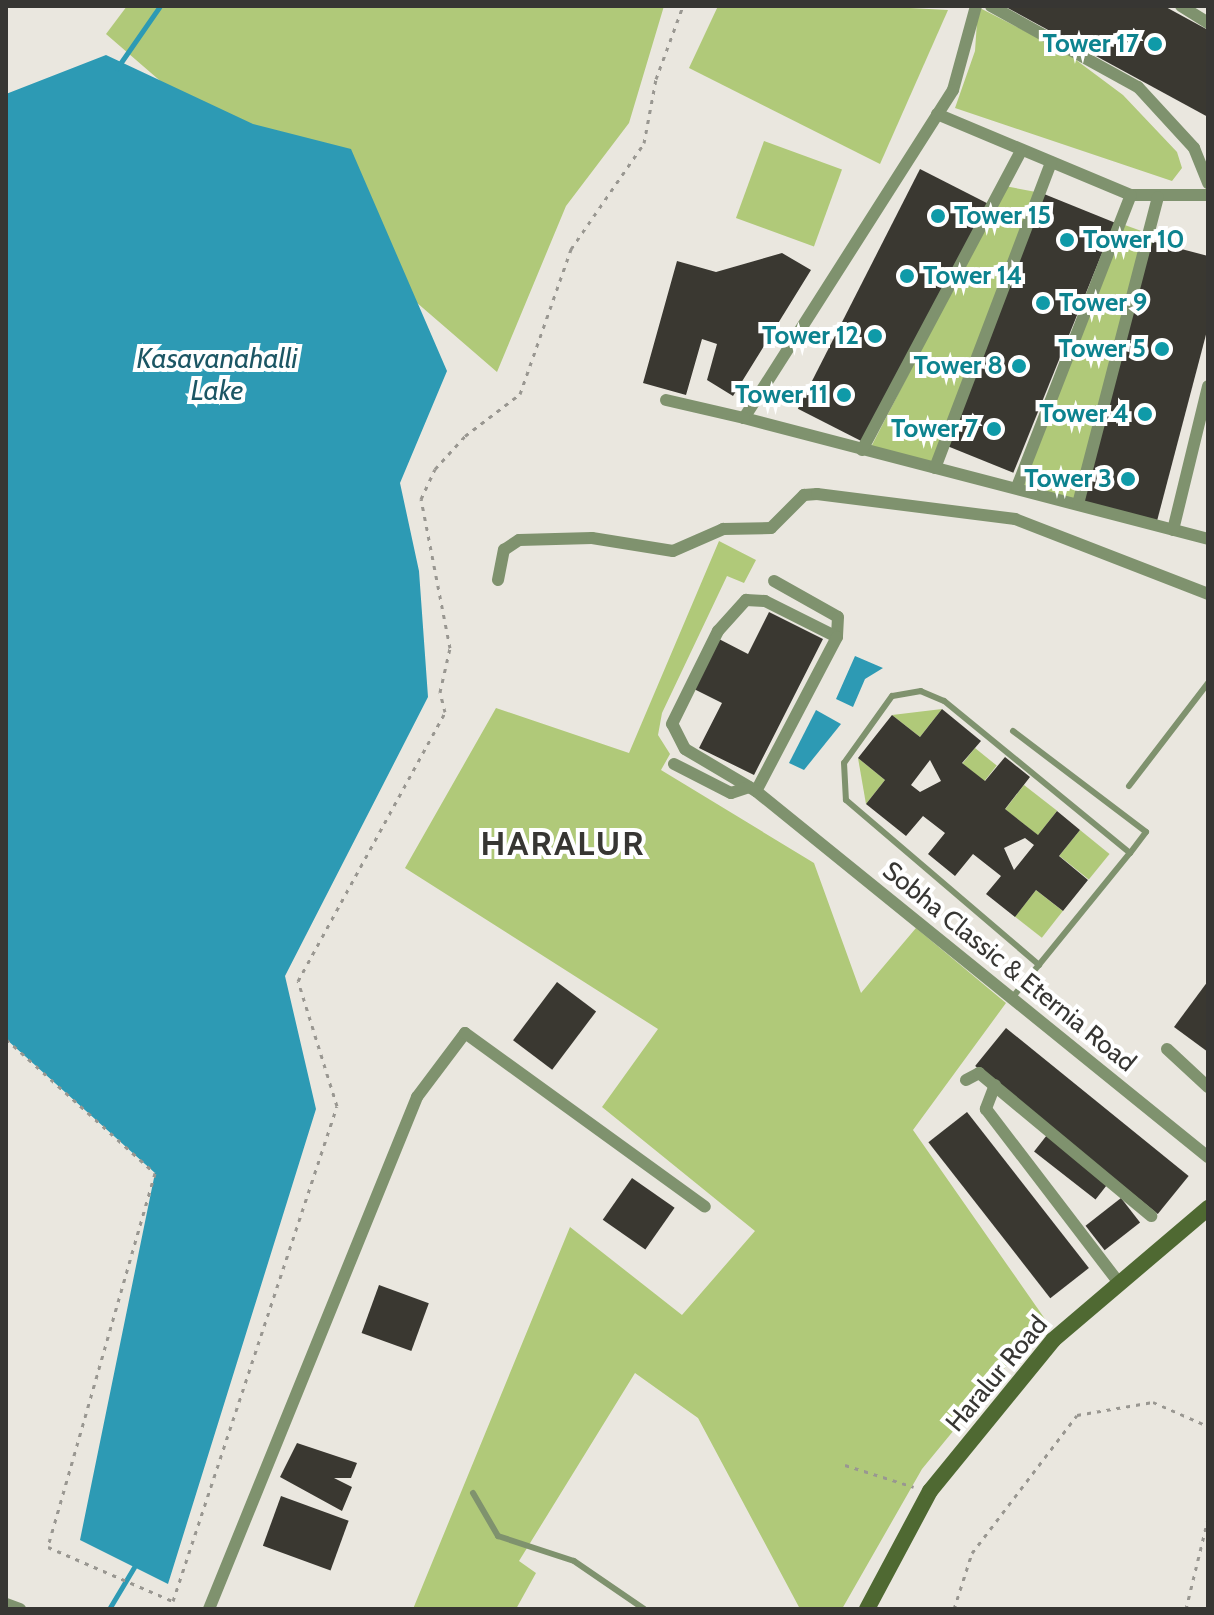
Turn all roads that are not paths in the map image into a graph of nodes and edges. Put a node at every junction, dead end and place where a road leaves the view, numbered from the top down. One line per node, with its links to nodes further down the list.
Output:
1 (976, 6): 5 (street)
2 (991, 6): 8 (street)
3 (1181, 6): 4 (street)
4 (1208, 23)
5 (937, 114): 6 (street); 14 (street)
6 (1021, 151): 7 (street); 15 (street)
7 (1051, 162): 9 (street); 16 (street)
8 (1208, 183)
9 (1131, 195): 11 (street); 17 (street)
10 (1208, 195): 11 (street)
11 (1158, 197): 18 (street)
12 (1208, 386): 19 (street)
13 (666, 400): 14 (street)
14 (744, 418): 15 (street)
15 (862, 450): 16 (street)
16 (935, 468): 17 (street)
17 (1017, 487): 18 (street)
18 (1078, 504): 19 (street)
19 (1173, 530): 20 (street)
20 (1208, 539)
21 (498, 580): 23 (street)
22 (774, 581): 24 (street)
23 (1208, 594)
24 (837, 637): 29 (street); 29 (street, Sobha Classic & Eternia Road)
25 (1208, 683): 28 (lane)
26 (1013, 731): 30 (lane)
27 (674, 764): 29 (street)
28 (1129, 786)
29 (753, 789): 32 (street, Sobha Classic & Eternia Road)
30 (1130, 853): 31 (lane); 31 (lane)
31 (1039, 965): 32 (lane)
32 (1012, 998): 37 (street, Sobha Classic & Eternia Road)
33 (1167, 1049): 36 (street)
34 (966, 1080): 35 (street)
35 (995, 1085): 40 (street); 41 (street)
36 (1208, 1087)
37 (1208, 1157)
38 (705, 1207): 45 (street)
39 (1208, 1208): 41 (street, Haralur Road)
40 (1151, 1216)
41 (1119, 1283): 47 (street, Haralur Road)
42 (473, 1493): 46 (lane)
43 (6, 1604): 44 (street)
44 (20, 1609)
45 (209, 1609)
46 (644, 1609)
47 (867, 1609)

